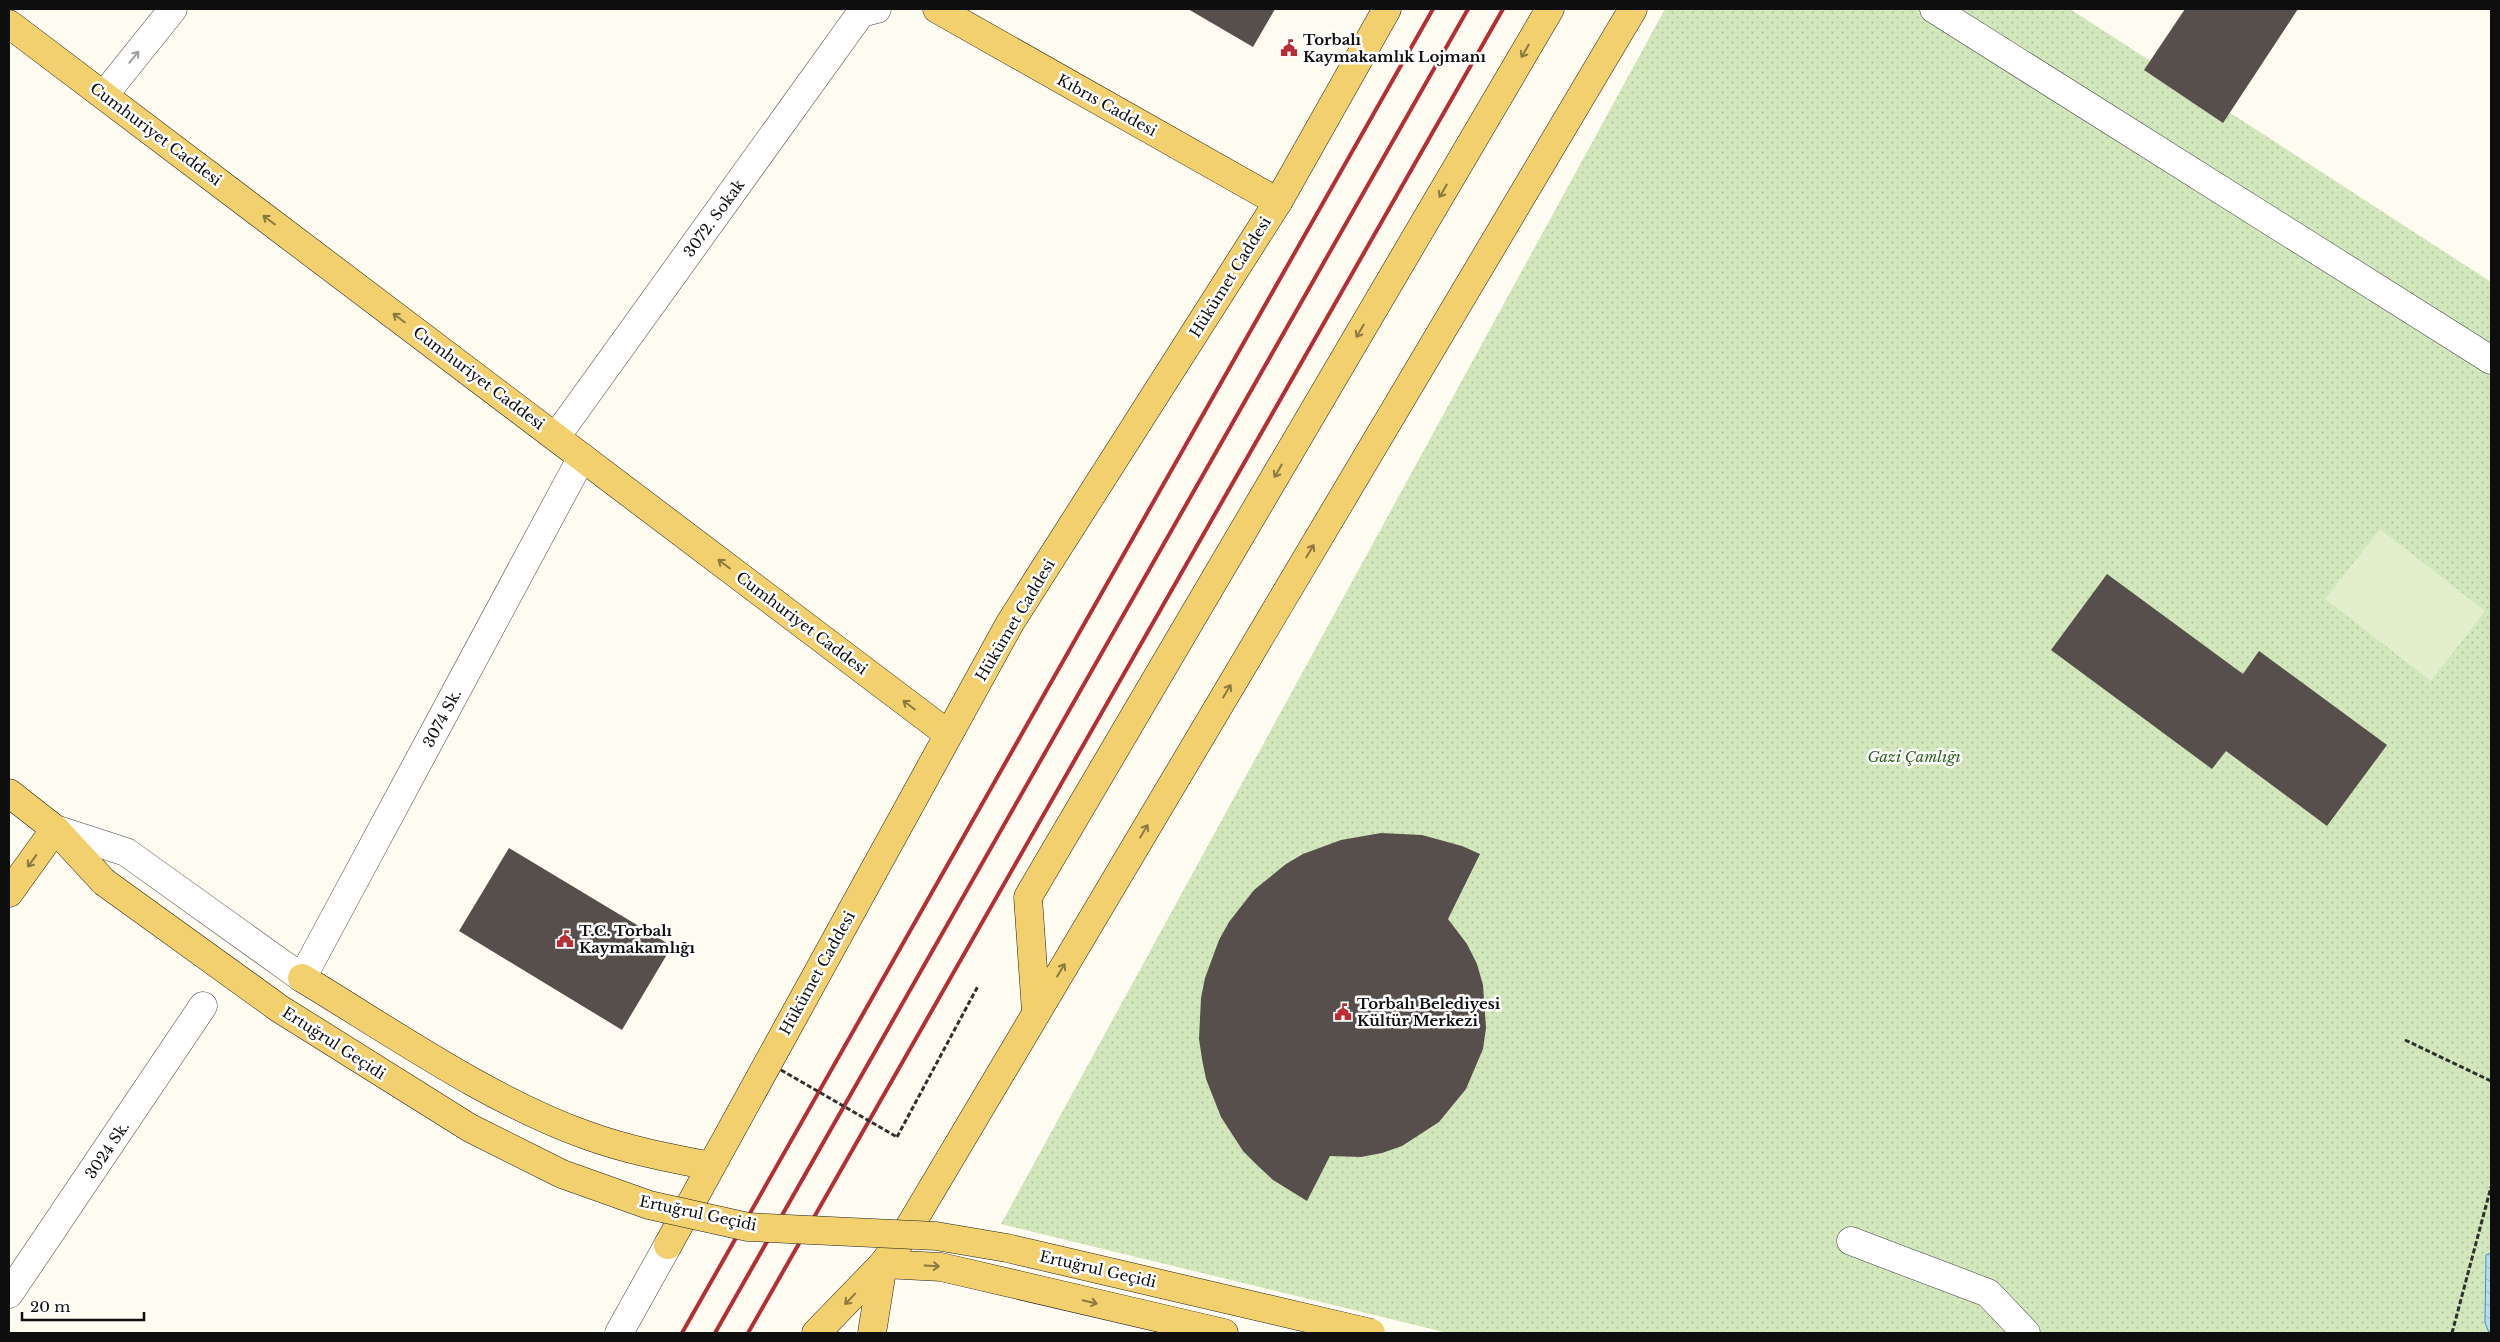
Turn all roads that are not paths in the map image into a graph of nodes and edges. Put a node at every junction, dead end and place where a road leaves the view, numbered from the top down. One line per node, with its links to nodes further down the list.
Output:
1 (173, 9): 9 (street, one-way to 1)
2 (878, 9): 12 (street, 3072. Sokak)
3 (937, 9): 10 (main road, Kıbrıs Caddesi)
4 (1387, 9): 10 (main road, Hükümet Caddesi)
5 (1550, 9): 20 (main road, one-way to 20)
6 (1633, 9): 20 (main road, one-way to 6)
7 (1934, 9): 11 (street)
8 (9, 24): 9 (main road, Cumhuriyet Caddesi)
9 (104, 95): 12 (main road, Cumhuriyet Caddesi, one-way to 9)
10 (1278, 202): 14 (main road, Hükümet Caddesi)
11 (2491, 360)
12 (556, 437): 13 (main road, Cumhuriyet Caddesi)
13 (582, 457): 14 (main road, Cumhuriyet Caddesi, one-way to 13); 18 (street, 3074 Sk.)
14 (948, 734): 21 (main road, Hükümet Caddesi)
15 (9, 793): 16 (main road, Ertuğrul Geçidi)
16 (55, 829): 17 (main road, one-way to 17); 18 (street); 30 (main road, Ertuğrul Geçidi, bridge)
17 (9, 893)
18 (302, 978): 21 (main road)
19 (203, 1006): 25 (street, 3024 Sk.)
20 (1036, 1012): 24 (main road)
21 (711, 1166): 23 (main road, Hükümet Caddesi)
22 (1851, 1242): 31 (street)
23 (668, 1246): 26 (street)
24 (883, 1264): 27 (main road, one-way to 27); 28 (main road); 29 (main road, one-way to 29)
25 (9, 1294)
26 (618, 1333)
27 (816, 1333)
28 (872, 1333)
29 (1224, 1333)
30 (1371, 1333)
31 (2026, 1333)

